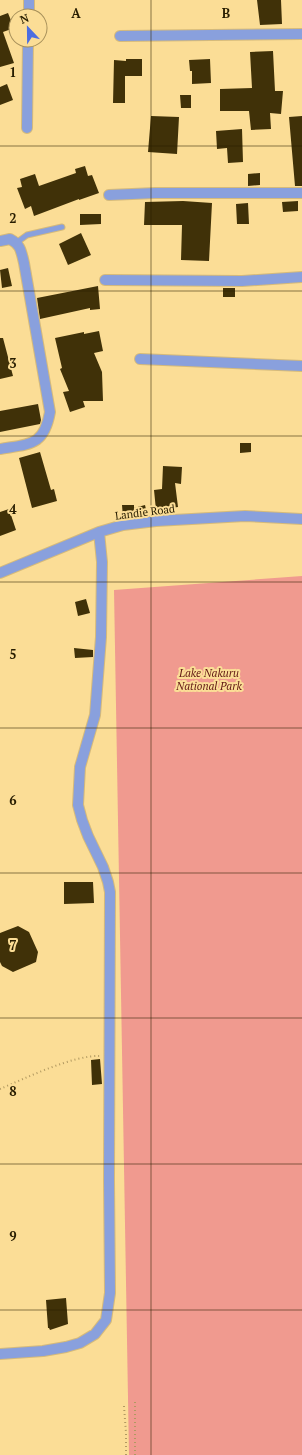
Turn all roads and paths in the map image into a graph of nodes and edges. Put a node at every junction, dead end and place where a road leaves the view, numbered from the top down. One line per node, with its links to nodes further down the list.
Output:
1 (302, 34): 2 (street)
2 (120, 36)
3 (28, 48): 4 (street)
4 (26, 128)
5 (302, 193): 6 (street)
6 (109, 195)
7 (62, 227): 9 (lane)
8 (0, 241): 9 (street)
9 (16, 243): 14 (street)
10 (302, 277): 11 (street)
11 (105, 280)
12 (140, 359): 13 (street)
13 (302, 366)
14 (0, 449)
15 (302, 519): 16 (street, Landie Road)
16 (99, 532): 17 (street, Landie Road); 18 (street)
17 (0, 573)
18 (109, 1056): 19 (path); 20 (street)
19 (0, 1089)
20 (0, 1354)
21 (134, 1402): 24 (path)
22 (124, 1406): 23 (path)
23 (126, 1455)
24 (135, 1455)

